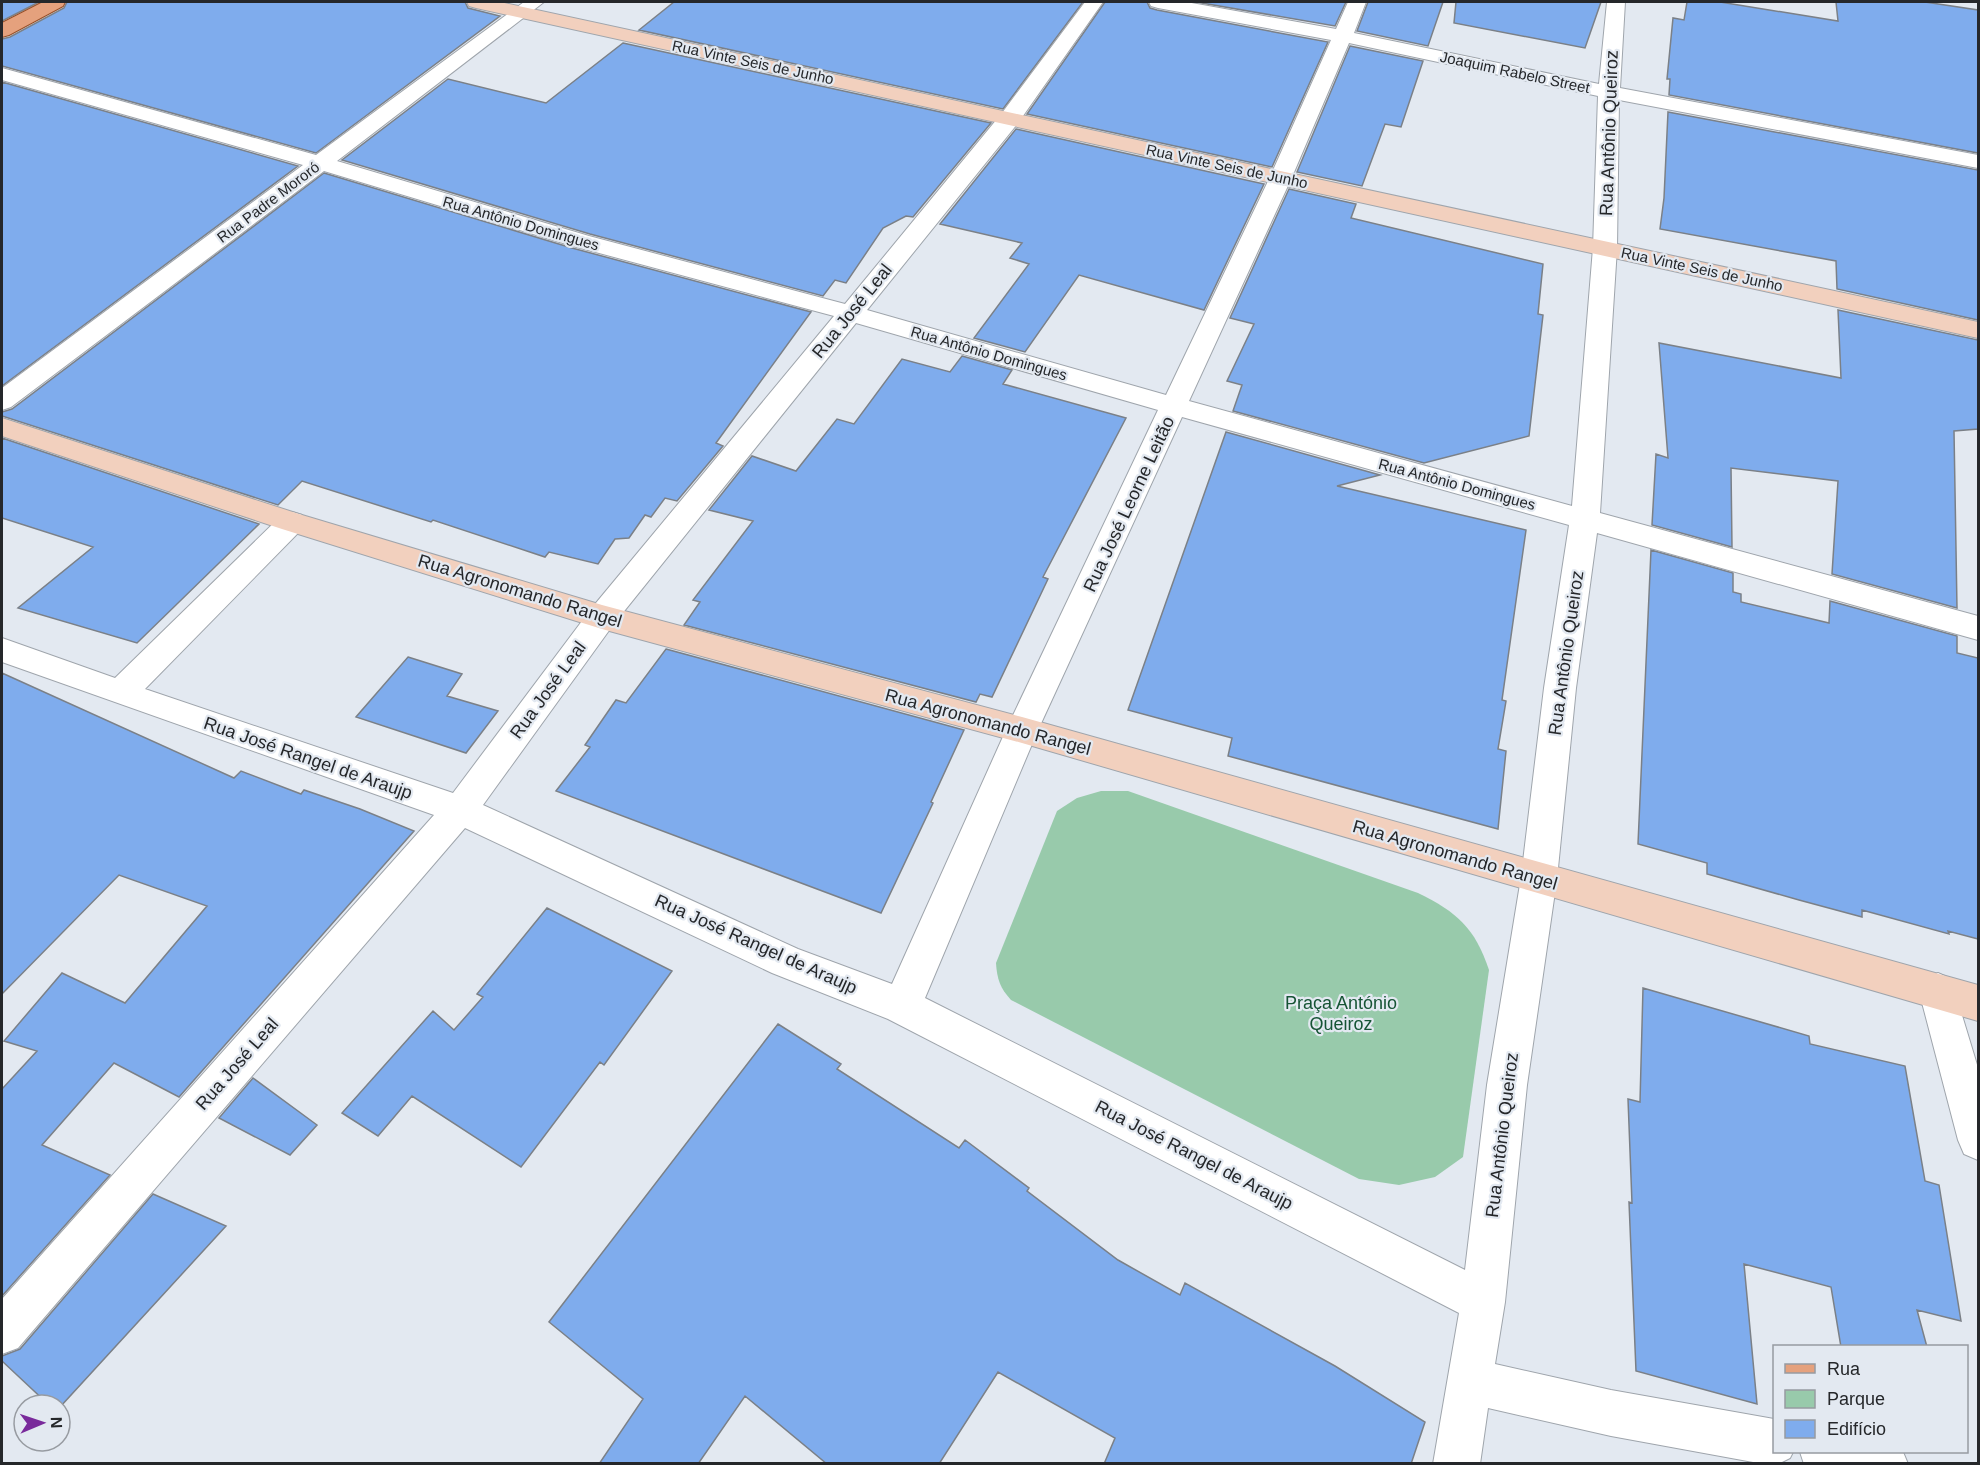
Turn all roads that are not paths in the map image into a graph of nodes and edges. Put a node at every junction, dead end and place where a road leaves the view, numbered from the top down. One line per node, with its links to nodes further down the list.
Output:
1 (56, 2): 8 (main road)
2 (476, 2): 7 (street, Rua Vinte Seis de Junho)
3 (1094, 2): 12 (street, Rua José Leal)
4 (1158, 2): 9 (street, Joaquim Rabelo Street)
5 (1357, 2): 9 (street, Rua José Leorne Leitão)
6 (1616, 2): 11 (street, Rua Antônio Queiroz)
7 (528, 6): 12 (street, Rua Vinte Seis de Junho); 14 (street, Rua Padre Mororó)
8 (2, 31)
9 (1342, 36): 11 (street, Joaquim Rabelo Street); 15 (street, Rua José Leorne Leitão)
10 (2, 74): 14 (street, Rua Antônio Domingues)
11 (1609, 92): 13 (street, Joaquim Rabelo Street); 16 (street, Rua Antônio Queiroz)
12 (1010, 118): 15 (street, Rua Vinte Seis de Junho); 17 (street, Rua José Leal)
13 (1978, 160)
14 (320, 163): 17 (street, Rua Antônio Domingues); 19 (street, Rua Padre Mororó)
15 (1281, 177): 16 (street, Rua Vinte Seis de Junho); 20 (street, Rua José Leorne Leitão)
16 (1605, 248): 18 (street, Rua Vinte Seis de Junho); 22 (street, Rua Antônio Queiroz)
17 (851, 313): 20 (street, Rua Antônio Domingues); 24 (street, Rua José Leal)
18 (1978, 330)
19 (2, 401)
20 (1174, 406): 22 (street, Rua Antônio Domingues); 28 (street, Rua José Leorne Leitão)
21 (2, 427): 23 (street, Rua Agronomando Rangel)
22 (1585, 518): 25 (street, Rua Antônio Domingues); 30 (street, Rua Antônio Queiroz)
23 (292, 522): 24 (street, Rua Agronomando Rangel); 27 (street)
24 (602, 617): 28 (street, Rua Agronomando Rangel); 29 (street, Rua José Leal)
25 (1978, 628)
26 (2, 650): 27 (street, Rua José Rangel de Araujp)
27 (120, 693): 29 (street, Rua José Rangel de Araujp)
28 (1022, 730): 30 (street, Rua Agronomando Rangel); 33 (street, Rua José Leorne Leitão)
29 (460, 810): 33 (street, Rua José Rangel de Araujp); 36 (street, Rua José Leal)
30 (1539, 878): 31 (street, Rua Agronomando Rangel); 35 (street, Rua Antônio Queiroz)
31 (1938, 992): 32 (street, Rua Agronomando Rangel); 34 (street)
32 (1978, 1002)
33 (902, 1006): 35 (street, Rua José Rangel de Araujp)
34 (1978, 1140)
35 (1483, 1302): 37 (street, Rua Antônio Queiroz)
36 (2, 1332)
37 (1470, 1381): 38 (street); 40 (street, Rua Antônio Queiroz)
38 (1773, 1442)
39 (1828, 1453): 41 (street)
40 (1456, 1464)
41 (1886, 1464)

